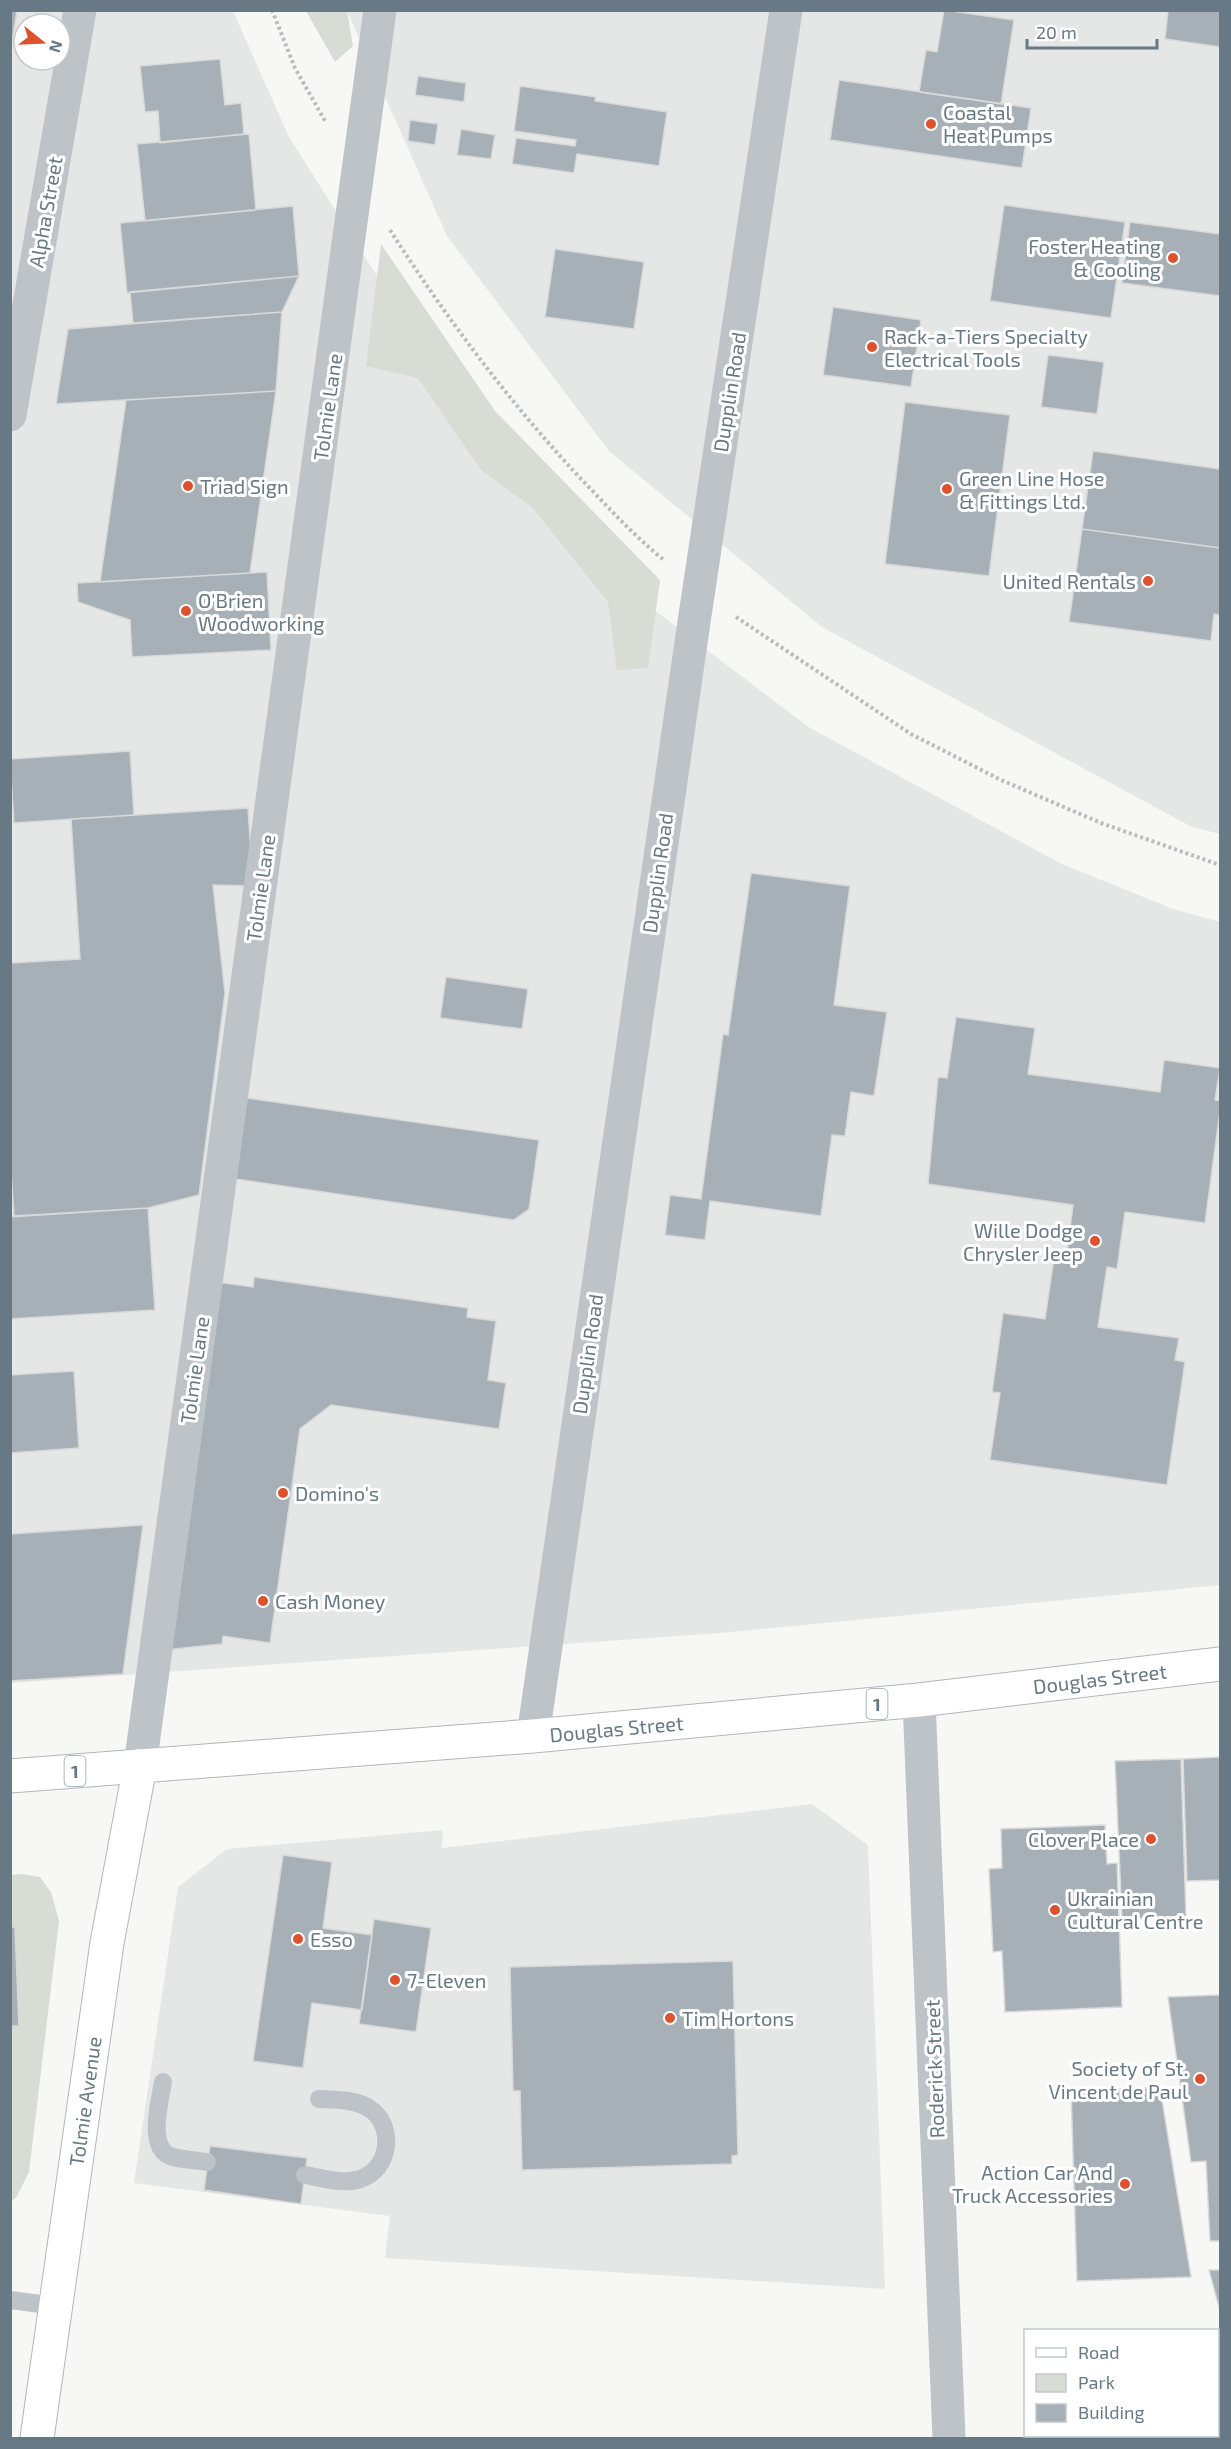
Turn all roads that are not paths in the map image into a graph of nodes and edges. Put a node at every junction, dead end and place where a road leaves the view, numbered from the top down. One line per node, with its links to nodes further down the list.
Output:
1 (80, 10): 4 (street, Alpha Street)
2 (380, 10): 9 (street, Tolmie Lane)
3 (786, 10): 8 (street, Dupplin Road)
4 (18, 321): 5 (street, Alpha Street)
5 (10, 414)
6 (1221, 1664): 7 (main road, Douglas Street / 1)
7 (919, 1700): 8 (main road, Douglas Street / 1); 18 (street, Roderick Street)
8 (533, 1736): 9 (main road, Douglas Street / 1)
9 (140, 1766): 10 (main road, Douglas Street / 1); 16 (main road, Tolmie Avenue)
10 (10, 1776)
11 (163, 2082): 13 (lane)
12 (319, 2099): 14 (lane)
13 (207, 2162)
14 (305, 2175)
15 (10, 2300): 16 (lane)
16 (56, 2306): 17 (main road, Tolmie Avenue)
17 (37, 2439)
18 (949, 2439)

